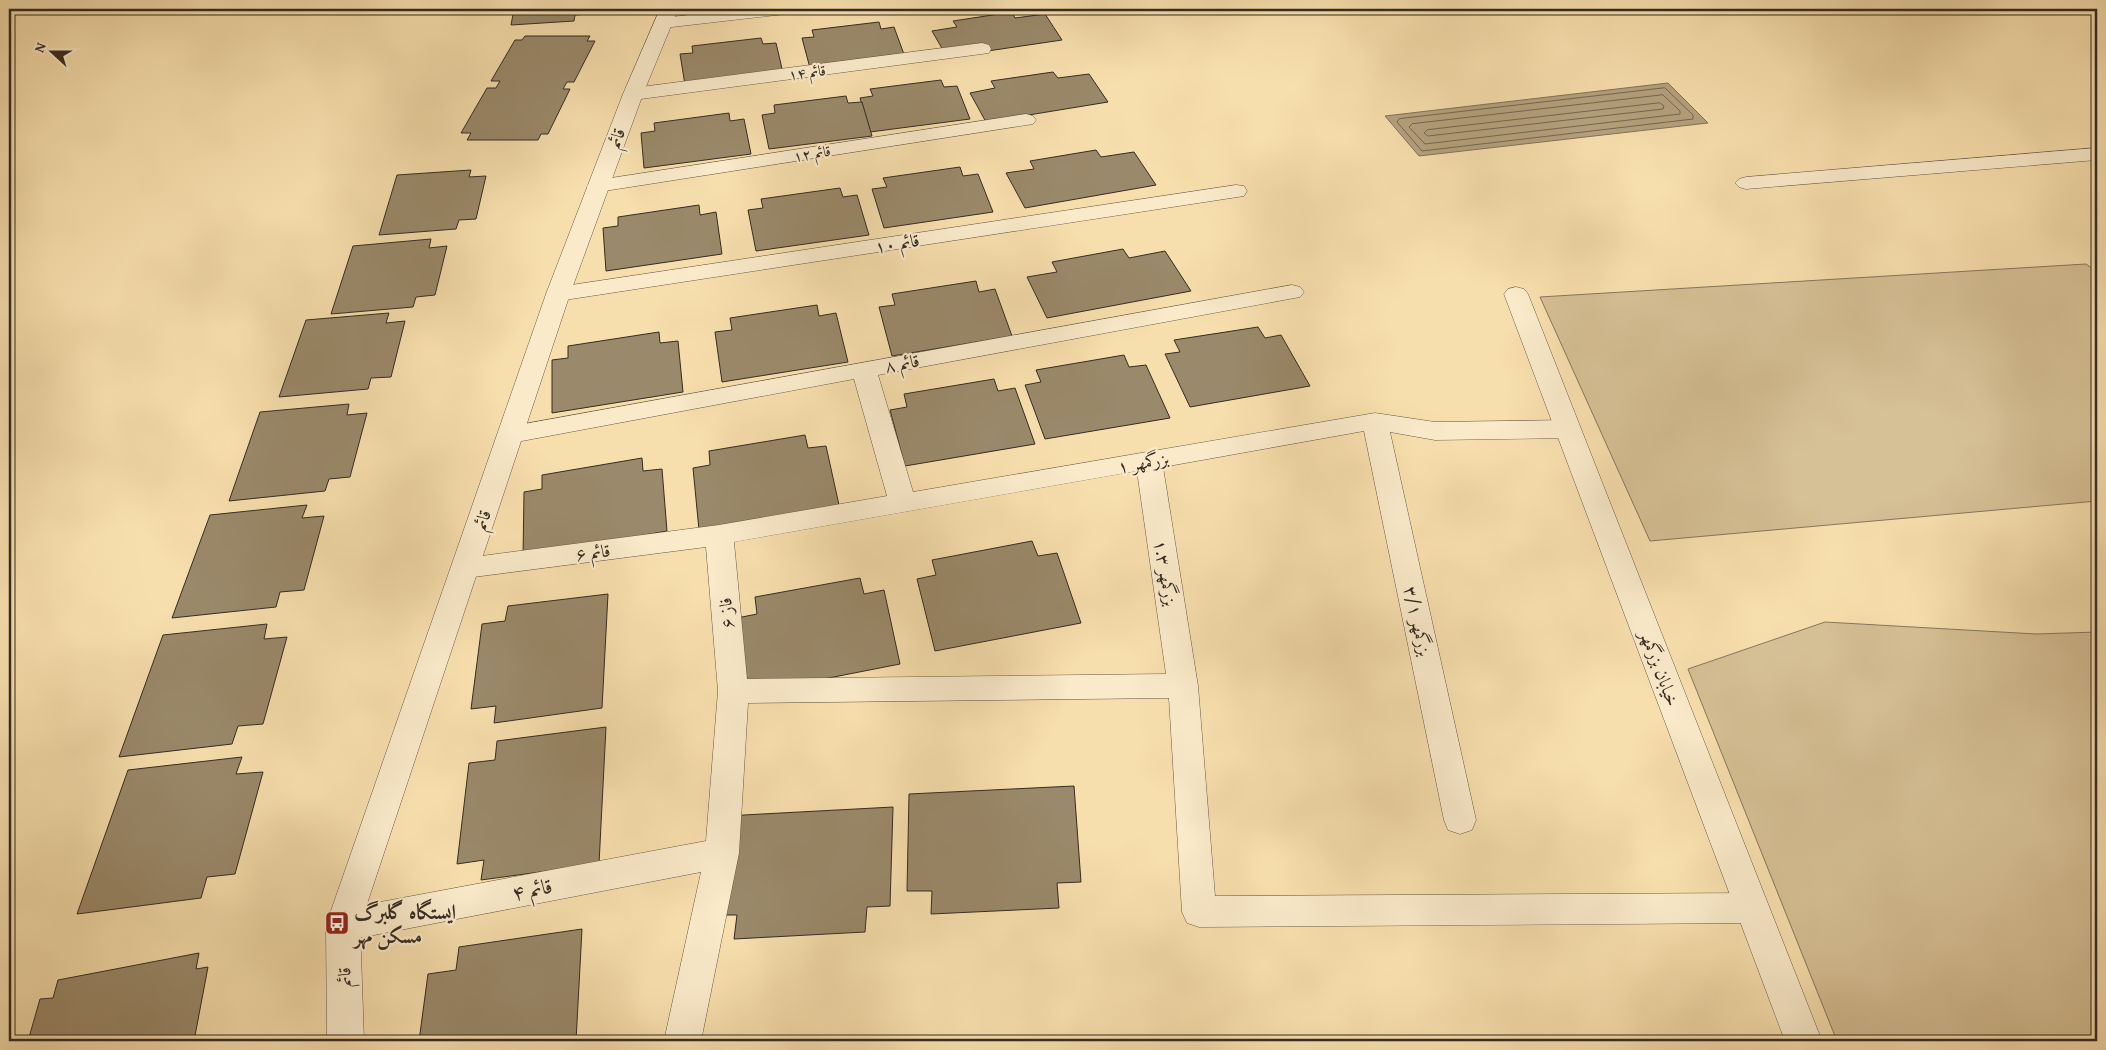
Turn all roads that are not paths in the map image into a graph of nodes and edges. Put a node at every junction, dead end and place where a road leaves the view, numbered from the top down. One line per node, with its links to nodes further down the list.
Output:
1 (785, 9): 2 (street)
2 (666, 16): 4 (street, قائم)
3 (982, 49): 4 (street, قائم ۱۴)
4 (633, 94): 8 (street, قائم)
5 (1026, 120): 8 (street, قائم ۱۲)
6 (2097, 154): 7 (street)
7 (1746, 184)
8 (598, 186): 11 (street, قائم)
9 (1236, 191): 11 (street, قائم ۱۰)
10 (1292, 292): 13 (street, قائم ۸)
11 (558, 294): 16 (street, قائم)
12 (1516, 294): 15 (street, خیابان بزرگمهر)
13 (864, 370): 16 (street, قائم ۸); 18 (street)
14 (1375, 421): 15 (street, بزرگمهر ۱); 17 (street, بزرگمهر ۱); 23 (street, بزرگمهر ۳/۱)
15 (1568, 429): 25 (street, خیابان بزرگمهر)
16 (511, 434): 20 (street, قائم)
17 (1149, 460): 18 (street, بزرگمهر ۱); 21 (street, بزرگمهر ۱.۳)
18 (903, 504): 19 (street, بزرگمهر ۱)
19 (719, 535): 20 (street, قائم ۶); 22 (street, فاز ۶)
20 (466, 568): 26 (street, قائم)
21 (1183, 686): 22 (street); 25 (street, بزرگمهر ۱.۳)
22 (733, 691): 24 (street, فاز ۶)
23 (1460, 820)
24 (722, 853): 26 (street, قائم ۴); 28 (street, فاز ۶)
25 (1751, 908): 29 (street, خیابان بزرگمهر)
26 (343, 925): 27 (street, قائم)
27 (345, 1041)
28 (683, 1041)
29 (1804, 1041)

